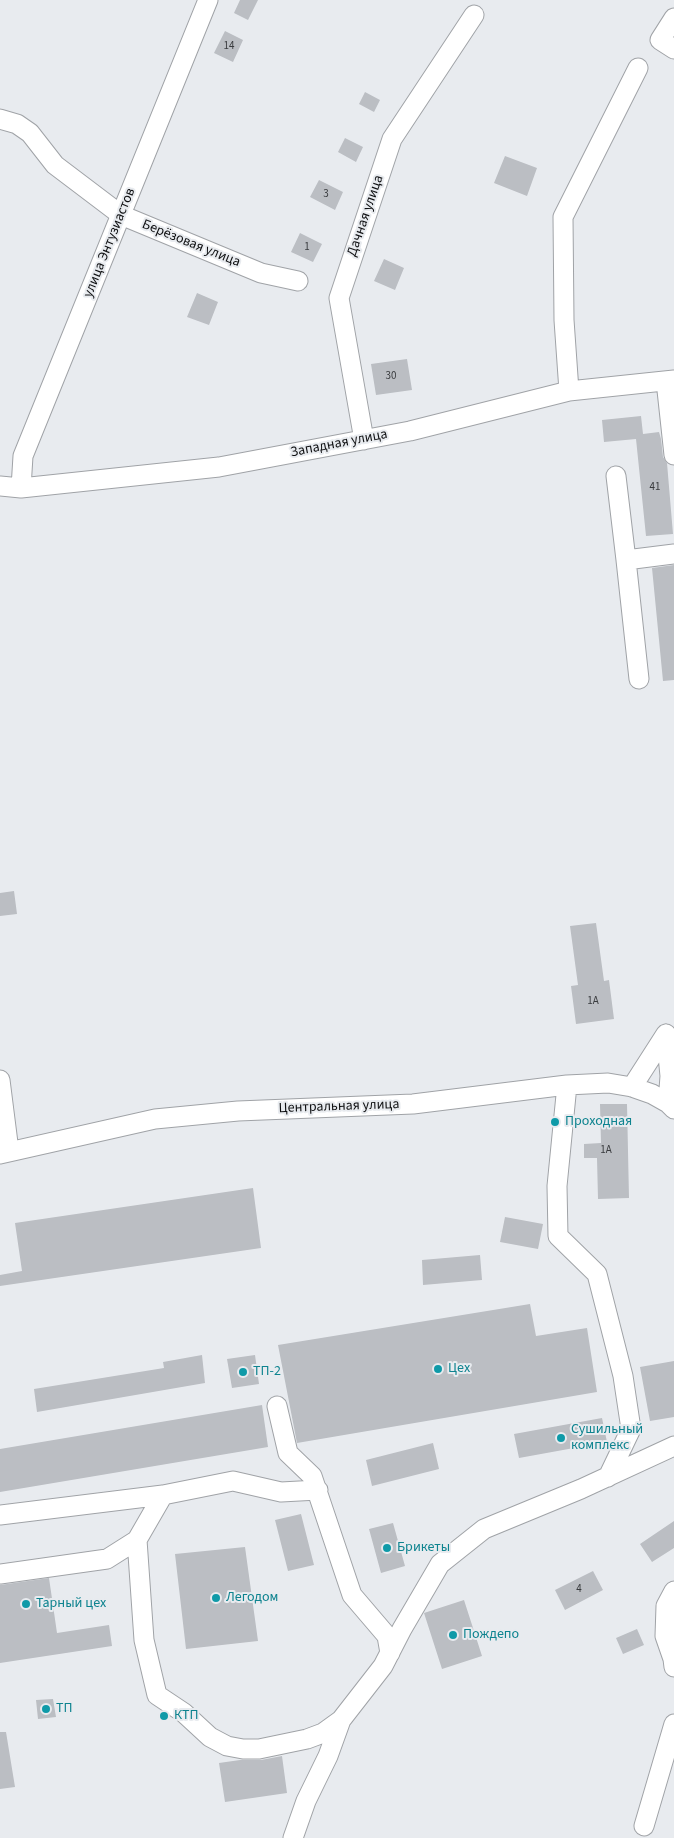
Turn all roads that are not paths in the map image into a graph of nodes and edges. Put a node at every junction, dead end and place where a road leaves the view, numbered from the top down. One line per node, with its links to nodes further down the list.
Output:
1 (208, 0): 7 (street, улица Энтузиастов)
2 (474, 15): 11 (street, Дачная улица)
3 (674, 18): 4 (street)
4 (674, 49)
5 (638, 68): 10 (street)
6 (0, 119): 7 (street, Берёзовая улица)
7 (121, 215): 8 (street, Берёзовая улица); 15 (street, улица Энтузиастов)
8 (298, 281)
9 (670, 380): 10 (street, Западная улица); 12 (street)
10 (569, 391): 11 (street, Западная улица)
11 (364, 440): 15 (street, Западная улица)
12 (674, 455)
13 (616, 476): 17 (street)
14 (0, 486): 15 (street, Западная улица)
15 (21, 488)
16 (674, 554): 17 (street)
17 (626, 560): 18 (street)
18 (639, 679)
19 (0, 1080): 23 (street)
20 (567, 1085): 21 (street, Центральная улица); 23 (street, Центральная улица); 26 (street)
21 (632, 1087): 22 (street, Центральная улица); 22 (street)
22 (671, 1106)
23 (5, 1153)
24 (277, 1406): 27 (street)
25 (674, 1446): 26 (street)
26 (608, 1477): 33 (street)
27 (318, 1490): 28 (street); 33 (street)
28 (163, 1495): 29 (street); 30 (street)
29 (0, 1515)
30 (137, 1540): 31 (street); 35 (street)
31 (0, 1574)
32 (674, 1591): 34 (street)
33 (390, 1653): 35 (street)
34 (674, 1667)
35 (341, 1720): 38 (street)
36 (674, 1724): 37 (street)
37 (644, 1826)
38 (293, 1838)

